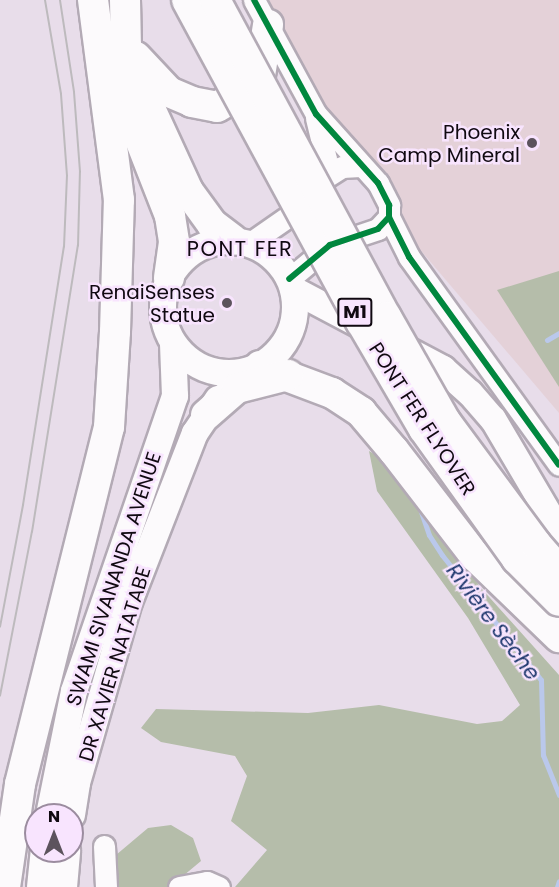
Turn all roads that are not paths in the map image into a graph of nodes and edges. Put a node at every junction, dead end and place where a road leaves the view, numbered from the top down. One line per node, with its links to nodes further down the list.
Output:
1 (93, 0): 32 (highway)
2 (98, 0): 15 (highway)
3 (125, 0): 7 (highway)
4 (187, 0): 24 (highway, PONT FER FLYOVER / M1, bridge)
5 (215, 0): 23 (highway, PONT FER FLYOVER / M1, bridge)
6 (261, 12): 7 (highway); 8 (street)
7 (126, 46): 13 (highway)
8 (315, 114): 9 (street); 10 (street)
9 (360, 166): 10 (street); 11 (street)
10 (326, 177): 13 (street)
11 (389, 217): 12 (street); 14 (street)
12 (369, 233): 14 (street); 16 (street)
13 (242, 242): 15 (main road); 16 (main road)
14 (409, 257): 21 (street)
15 (169, 278): 17 (main road)
16 (291, 284): 18 (main road); 22 (main road)
17 (173, 343): 18 (main road); 26 (main road, SWAMI SIVANANDA AVENUE)
18 (250, 369): 19 (highway); 20 (main road, DR XAVIER NATATABE)
19 (288, 375): 20 (highway); 25 (highway)
20 (206, 415): 27 (main road, DR XAVIER NATATABE)
21 (556, 453)
22 (559, 531)
23 (559, 570)
24 (559, 601)
25 (559, 637)
26 (51, 803)
27 (74, 803)
28 (104, 846): 36 (street)
29 (43, 863): 33 (main road)
30 (67, 863): 34 (main road)
31 (68, 863): 35 (main road)
32 (5, 887)
33 (40, 887)
34 (64, 887)
35 (69, 887)
36 (106, 887)
37 (179, 887): 38 (street)
38 (219, 887)

